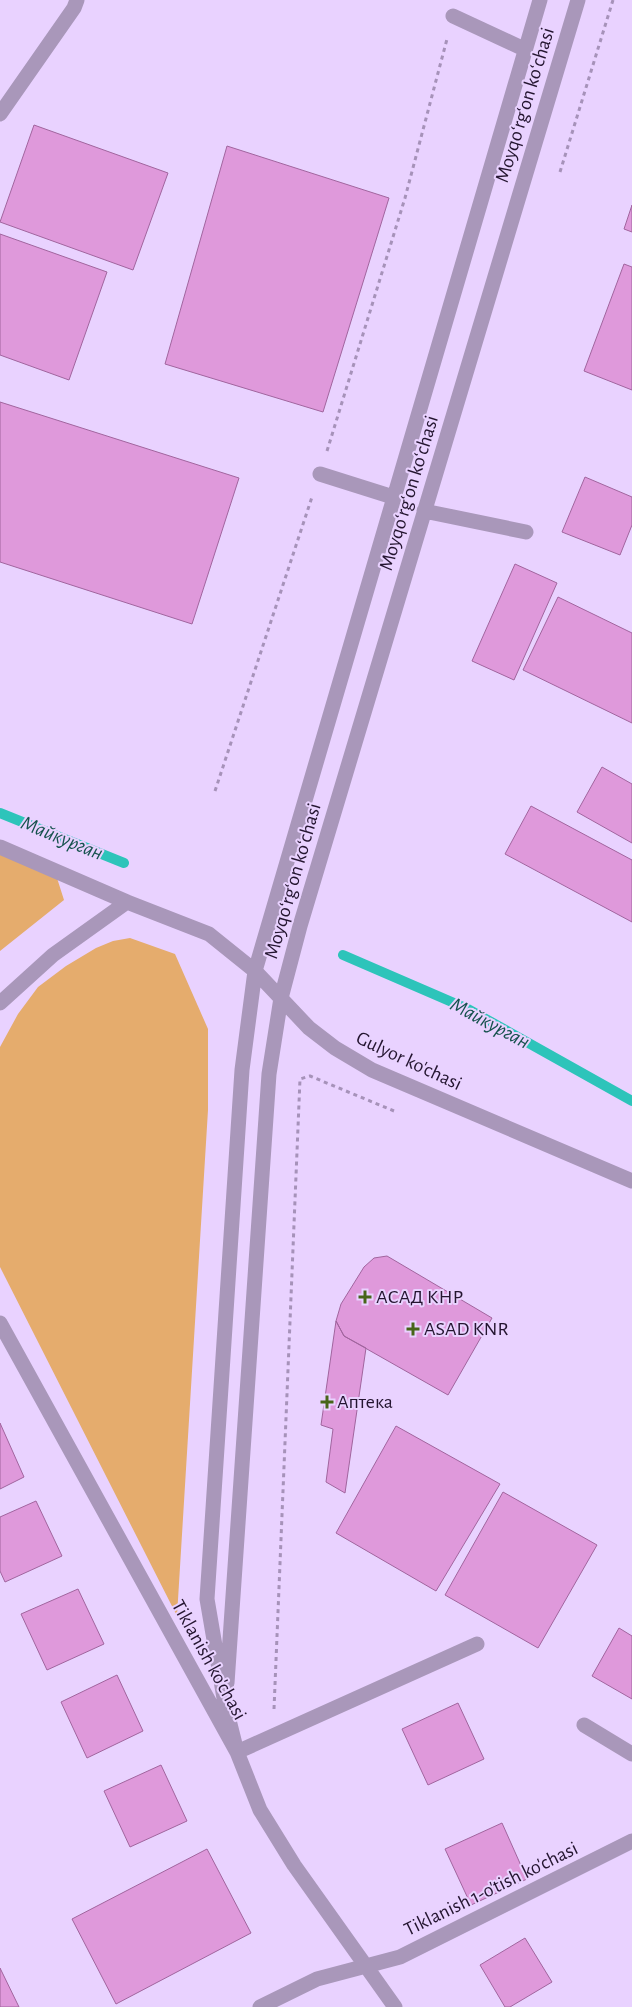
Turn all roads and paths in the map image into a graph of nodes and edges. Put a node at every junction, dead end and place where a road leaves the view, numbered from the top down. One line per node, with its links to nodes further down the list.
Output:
1 (77, 0): 7 (street)
2 (540, 0): 6 (street, Moyqoʻrgʻon koʻchasi)
3 (578, 0): 11 (street, Moyqoʻrgʻon koʻchasi)
4 (613, 0): 8 (path)
5 (453, 16): 6 (street); 9 (path)
6 (524, 49): 10 (street, Moyqoʻrgʻon koʻchasi)
7 (0, 114)
8 (560, 172)
9 (320, 474): 10 (street); 13 (path)
10 (393, 497): 16 (street, Moyqoʻrgʻon koʻchasi)
11 (424, 511): 12 (street); 17 (street, Moyqoʻrgʻon koʻchasi)
12 (526, 532)
13 (215, 791)
14 (0, 847): 15 (street, Gulyor ko'chasi)
15 (127, 902): 16 (street, Gulyor ko'chasi); 18 (street)
16 (255, 972): 17 (street, Gulyor ko'chasi); 23 (street, Moyqoʻrgʻon koʻchasi)
17 (281, 998): 20 (street, Gulyor ko'chasi); 23 (street, Moyqoʻrgʻon koʻchasi)
18 (0, 1003)
19 (394, 1111): 25 (path)
20 (632, 1181)
21 (0, 1324): 26 (street, Tiklanish ko'chasi)
22 (477, 1644): 25 (street)
23 (225, 1704): 26 (street)
24 (584, 1725): 27 (street)
25 (273, 1734): 26 (street)
26 (237, 1752): 29 (street, Tiklanish ko'chasi)
27 (632, 1754)
28 (632, 1842): 29 (street, Tiklanish 1-o'tish ko'chasi)
29 (364, 1965): 30 (street, Tiklanish 1-o'tish ko'chasi); 31 (street, Tiklanish ko'chasi)
30 (260, 2007)
31 (395, 2007)

